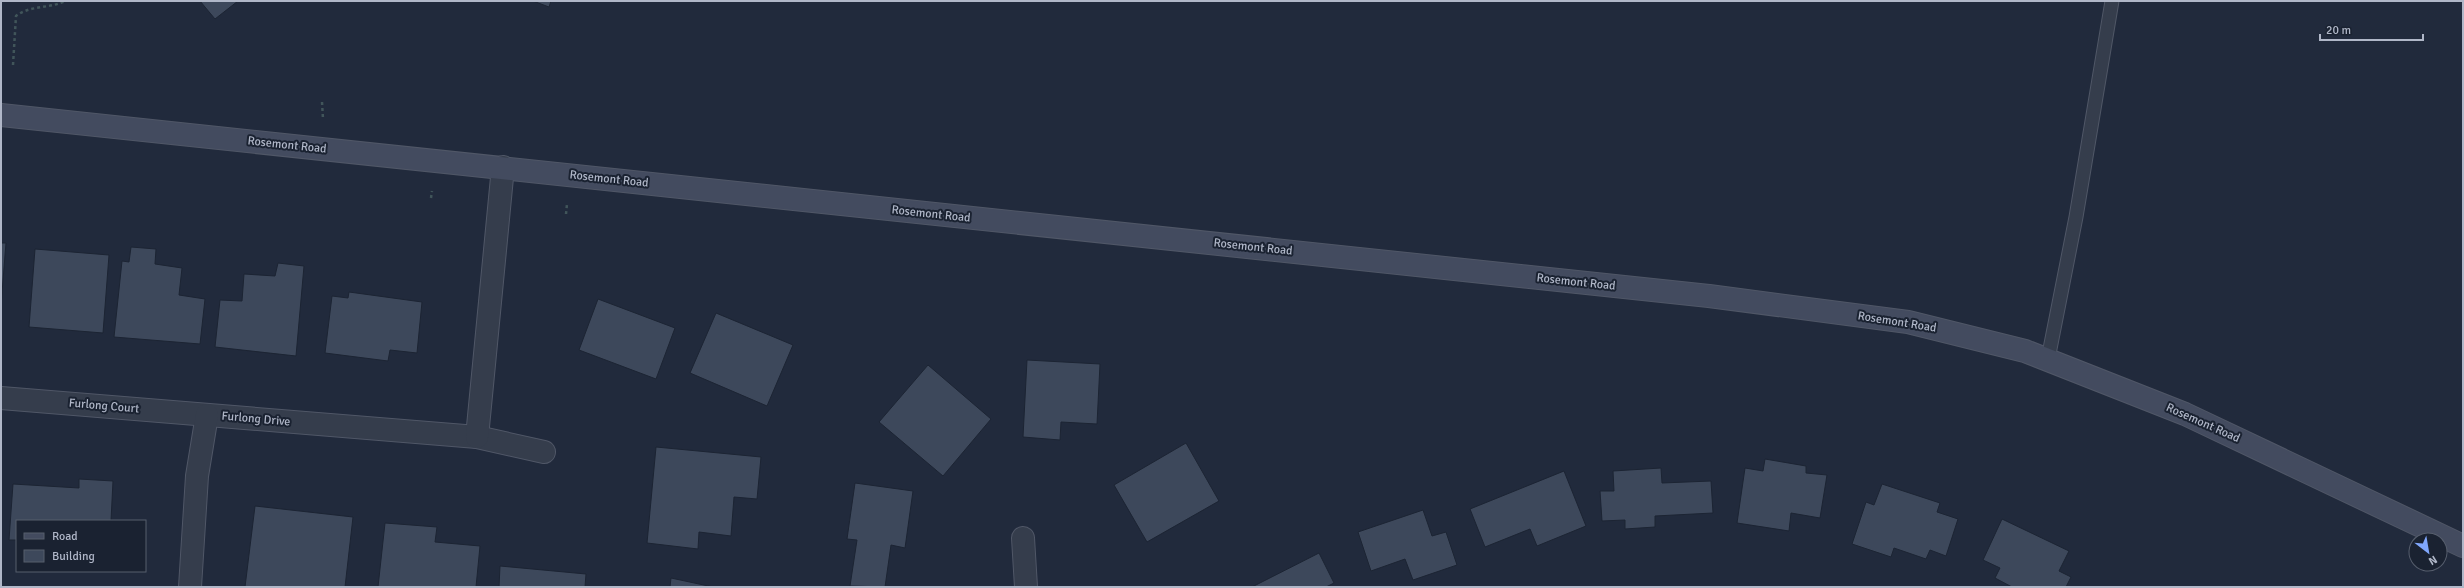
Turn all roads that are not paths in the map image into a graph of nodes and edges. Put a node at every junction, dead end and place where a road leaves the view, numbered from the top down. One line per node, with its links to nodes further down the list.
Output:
1 (2112, 1): 4 (lane)
2 (1, 115): 3 (main road, Rosemont Road)
3 (503, 167): 4 (main road, Rosemont Road); 7 (street)
4 (2048, 359): 10 (main road, Rosemont Road)
5 (1, 398): 6 (street, Furlong Court)
6 (207, 415): 7 (street, Furlong Drive); 11 (street, Furlong Drive)
7 (477, 437): 8 (street, Furlong Drive)
8 (544, 452)
9 (1023, 538): 12 (street)
10 (2463, 546)
11 (190, 587)
12 (1026, 587)

